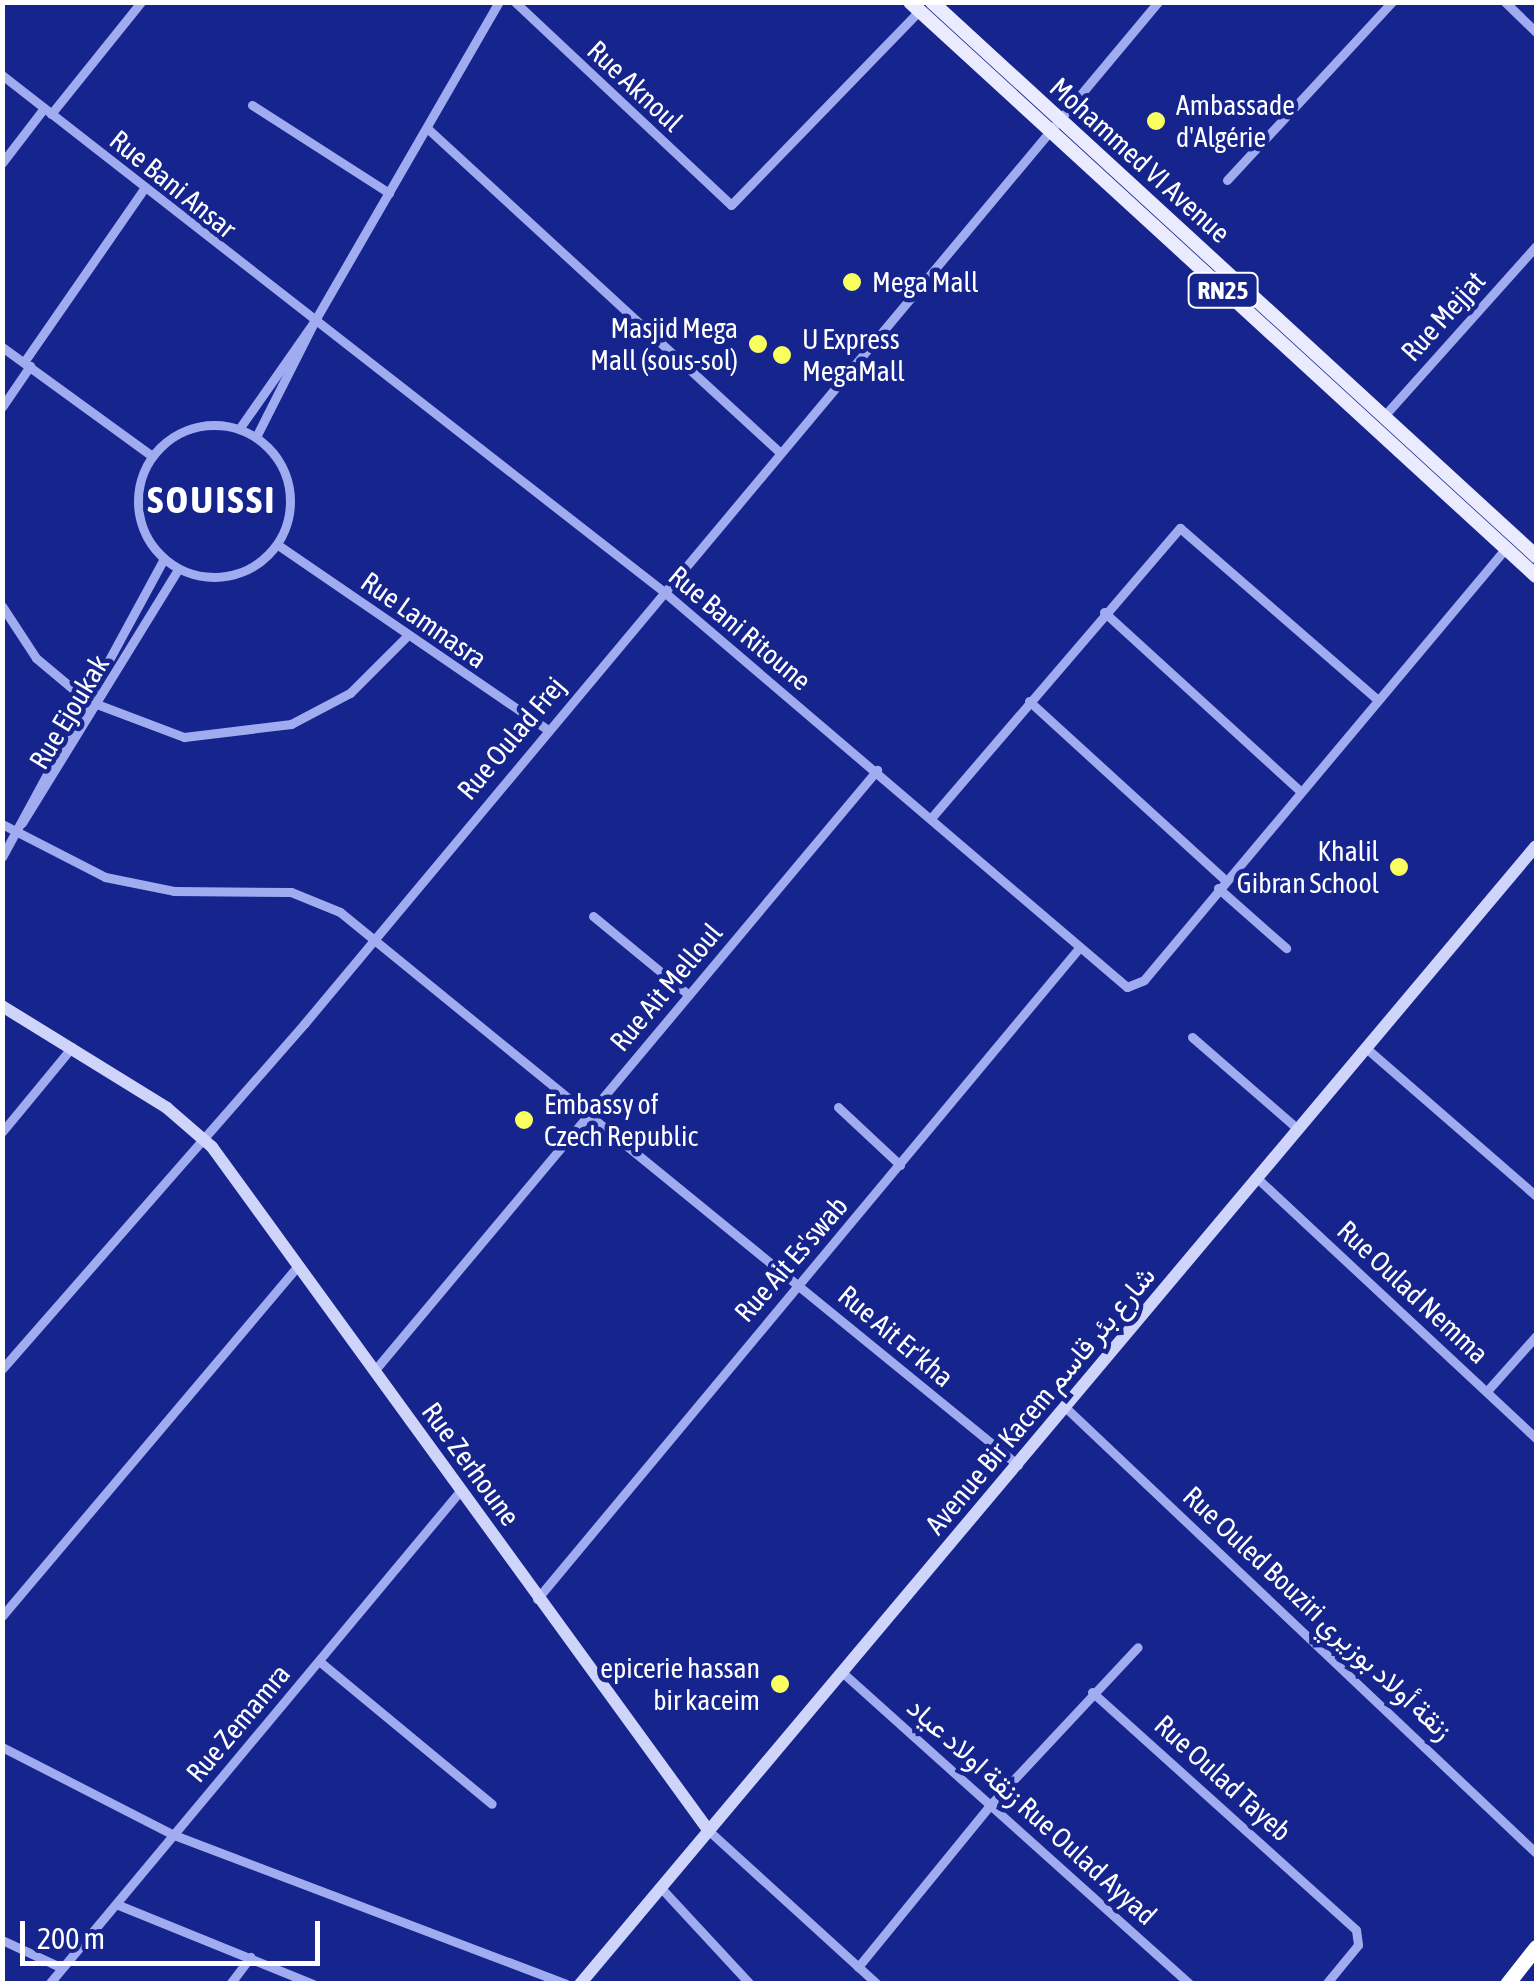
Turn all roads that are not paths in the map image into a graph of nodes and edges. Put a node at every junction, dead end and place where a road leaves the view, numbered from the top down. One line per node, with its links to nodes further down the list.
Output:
1 (141, 2): 11 (street)
2 (500, 2): 13 (street)
3 (515, 2): 7 (street, Rue Aknoul)
4 (1158, 2): 12 (street, Rue Oulad Frej)
5 (1392, 2): 15 (street)
6 (1505, 2): 8 (street)
7 (920, 5): 12 (main road, Mohammed VI Avenue / RN25)
8 (1536, 32)
9 (2, 76): 11 (street, Rue Bani Ansar)
10 (252, 105): 17 (street)
11 (48, 111): 14 (street); 16 (street, Rue Bani Ansar)
12 (1054, 125): 23 (main road, Mohammed VI Avenue / RN25); 26 (street, Rue Oulad Frej); 29 (main road, RN25)
13 (427, 128): 17 (street); 26 (street)
14 (2, 163)
15 (1227, 180)
16 (144, 190): 19 (street, Rue Bani Ansar); 21 (street)
17 (389, 193): 19 (street)
18 (1536, 246): 23 (street, Rue Mejjat)
19 (316, 323): 24 (street); 25 (street); 34 (street, Rue Bani Ritoune)
20 (2, 348): 21 (street)
21 (27, 364): 22 (street); 27 (street)
22 (2, 407)
23 (1384, 416): 30 (main road, Mohammed VI Avenue / RN25)
24 (239, 428): 25 (street); 27 (street)
25 (256, 437): 28 (street)
26 (779, 452): 34 (street, Rue Oulad Frej)
27 (152, 456): 31 (street)
28 (278, 545): 32 (street); 37 (street, Rue Lamnasra)
29 (1506, 548): 33 (main road, RN25); 39 (street)
30 (1536, 556)
31 (163, 560): 32 (street); 38 (street, Rue Ejoukak)
32 (178, 569): 41 (street, Rue Ejoukak)
33 (1536, 576)
34 (662, 592): 42 (street, Rue Oulad Frej); 43 (street, Rue Bani Ritoune)
35 (2, 606): 38 (street)
36 (1104, 612): 39 (street); 40 (street); 44 (street)
37 (405, 638): 41 (street); 42 (street, Rue Lamnasra)
38 (86, 700): 41 (street); 46 (street, Rue Ejoukak)
39 (1378, 700): 44 (street)
40 (1029, 701): 45 (street); 51 (street)
41 (98, 708): 46 (street, Rue Ejoukak)
42 (546, 729): 53 (street, Rue Oulad Frej)
43 (878, 770): 45 (street, Rue Bani Ritoune); 56 (street, Rue Ait Melloul)
44 (1301, 792): 51 (street)
45 (932, 817): 54 (street, Rue Bani Ritoune)
46 (22, 823): 48 (street)
47 (2, 824): 48 (street, Rue Ait Er'kha)
48 (16, 834): 50 (street); 53 (street, Rue Ait Er'kha)
49 (1536, 846): 60 (street, Avenue Bir Kacem شارع بئر قاسم)
50 (2, 857)
51 (1222, 884): 54 (street, Rue Bani Ritoune); 55 (street)
52 (593, 916): 56 (street)
53 (376, 936): 62 (street, Rue Ait Er'kha); 65 (street, Rue Oulad Frej)
54 (1079, 948): 66 (street, Rue Ait Es'swab)
55 (1286, 948)
56 (689, 995): 62 (street, Rue Ait Melloul)
57 (2, 1006): 59 (street, Rue Zerhoune)
58 (1192, 1038): 63 (street)
59 (72, 1047): 64 (street); 65 (street, Rue Zerhoune)
60 (1366, 1048): 63 (street, Avenue Bir Kacem شارع بئر قاسم); 68 (street)
61 (838, 1107): 66 (street)
62 (591, 1112): 70 (street, Rue Ait Er'kha); 73 (street, Rue Ait Melloul)
63 (1298, 1130): 67 (street, Avenue Bir Kacem شارع بئر قاسم)
64 (2, 1132)
65 (202, 1136): 69 (street, Rue Zerhoune); 72 (street, Rue Oulad Frej)
66 (900, 1165): 70 (street, Rue Ait Es'swab)
67 (1258, 1179): 74 (street, Rue Oulad Nemma); 75 (street, Avenue Bir Kacem شارع بئر قاسم)
68 (1536, 1196)
69 (297, 1266): 73 (street, Rue Zerhoune); 80 (street)
70 (799, 1284): 77 (street, Rue Ait Er'kha); 79 (street, Rue Ait Es'swab)
71 (1536, 1336): 74 (street)
72 (2, 1369)
73 (374, 1371): 78 (street, Rue Zerhoune)
74 (1487, 1391): 76 (street, Rue Oulad Nemma)
75 (1066, 1408): 77 (street, Avenue Bir Kacem شارع بئر قاسم); 90 (street, Rue Ouled Bouziri زنقة أولاد بوزيري)
76 (1536, 1438)
77 (1018, 1466): 83 (street, Avenue Bir Kacem شارع بئر قاسم)
78 (460, 1491): 79 (street, Rue Zerhoune); 82 (street, Rue Zemamra)
79 (538, 1599): 88 (street, Rue Zerhoune)
80 (2, 1616)
81 (1138, 1646): 84 (street)
82 (319, 1661): 86 (street); 89 (street, Rue Zemamra)
83 (844, 1673): 87 (street, زنقة اولاد عياد Rue Oulad Ayyad); 88 (street, Avenue Bir Kacem شارع بئر قاسم)
84 (1092, 1692): 87 (street); 106 (street, Rue Oulad Tayeb)
85 (2, 1747): 89 (street)
86 (492, 1804)
87 (990, 1804): 96 (street); 105 (street, زنقة اولاد عياد Rue Oulad Ayyad)
88 (708, 1831): 91 (street, Avenue Bir Kacem شارع بئر قاسم); 96 (street, Rue Zerhoune)
89 (174, 1835): 92 (street, Rue Zemamra); 101 (street)
90 (1536, 1853)
91 (662, 1889): 102 (street, Avenue Bir Kacem شارع بئر قاسم); 103 (street)
92 (116, 1904): 95 (street); 97 (street, Rue Zemamra)
93 (2, 1940): 97 (street)
94 (1536, 1947): 107 (highway)
95 (250, 1958): 99 (street); 100 (street)
96 (858, 1967): 104 (street, Rue Zerhoune)
97 (62, 1968): 98 (street, Rue Zemamra)
98 (49, 1984)
99 (230, 1984)
100 (313, 1984)
101 (566, 1984)
102 (580, 1984)
103 (750, 1984)
104 (876, 1984)
105 (1190, 1984)
106 (1326, 1984)
107 (1507, 1984)

